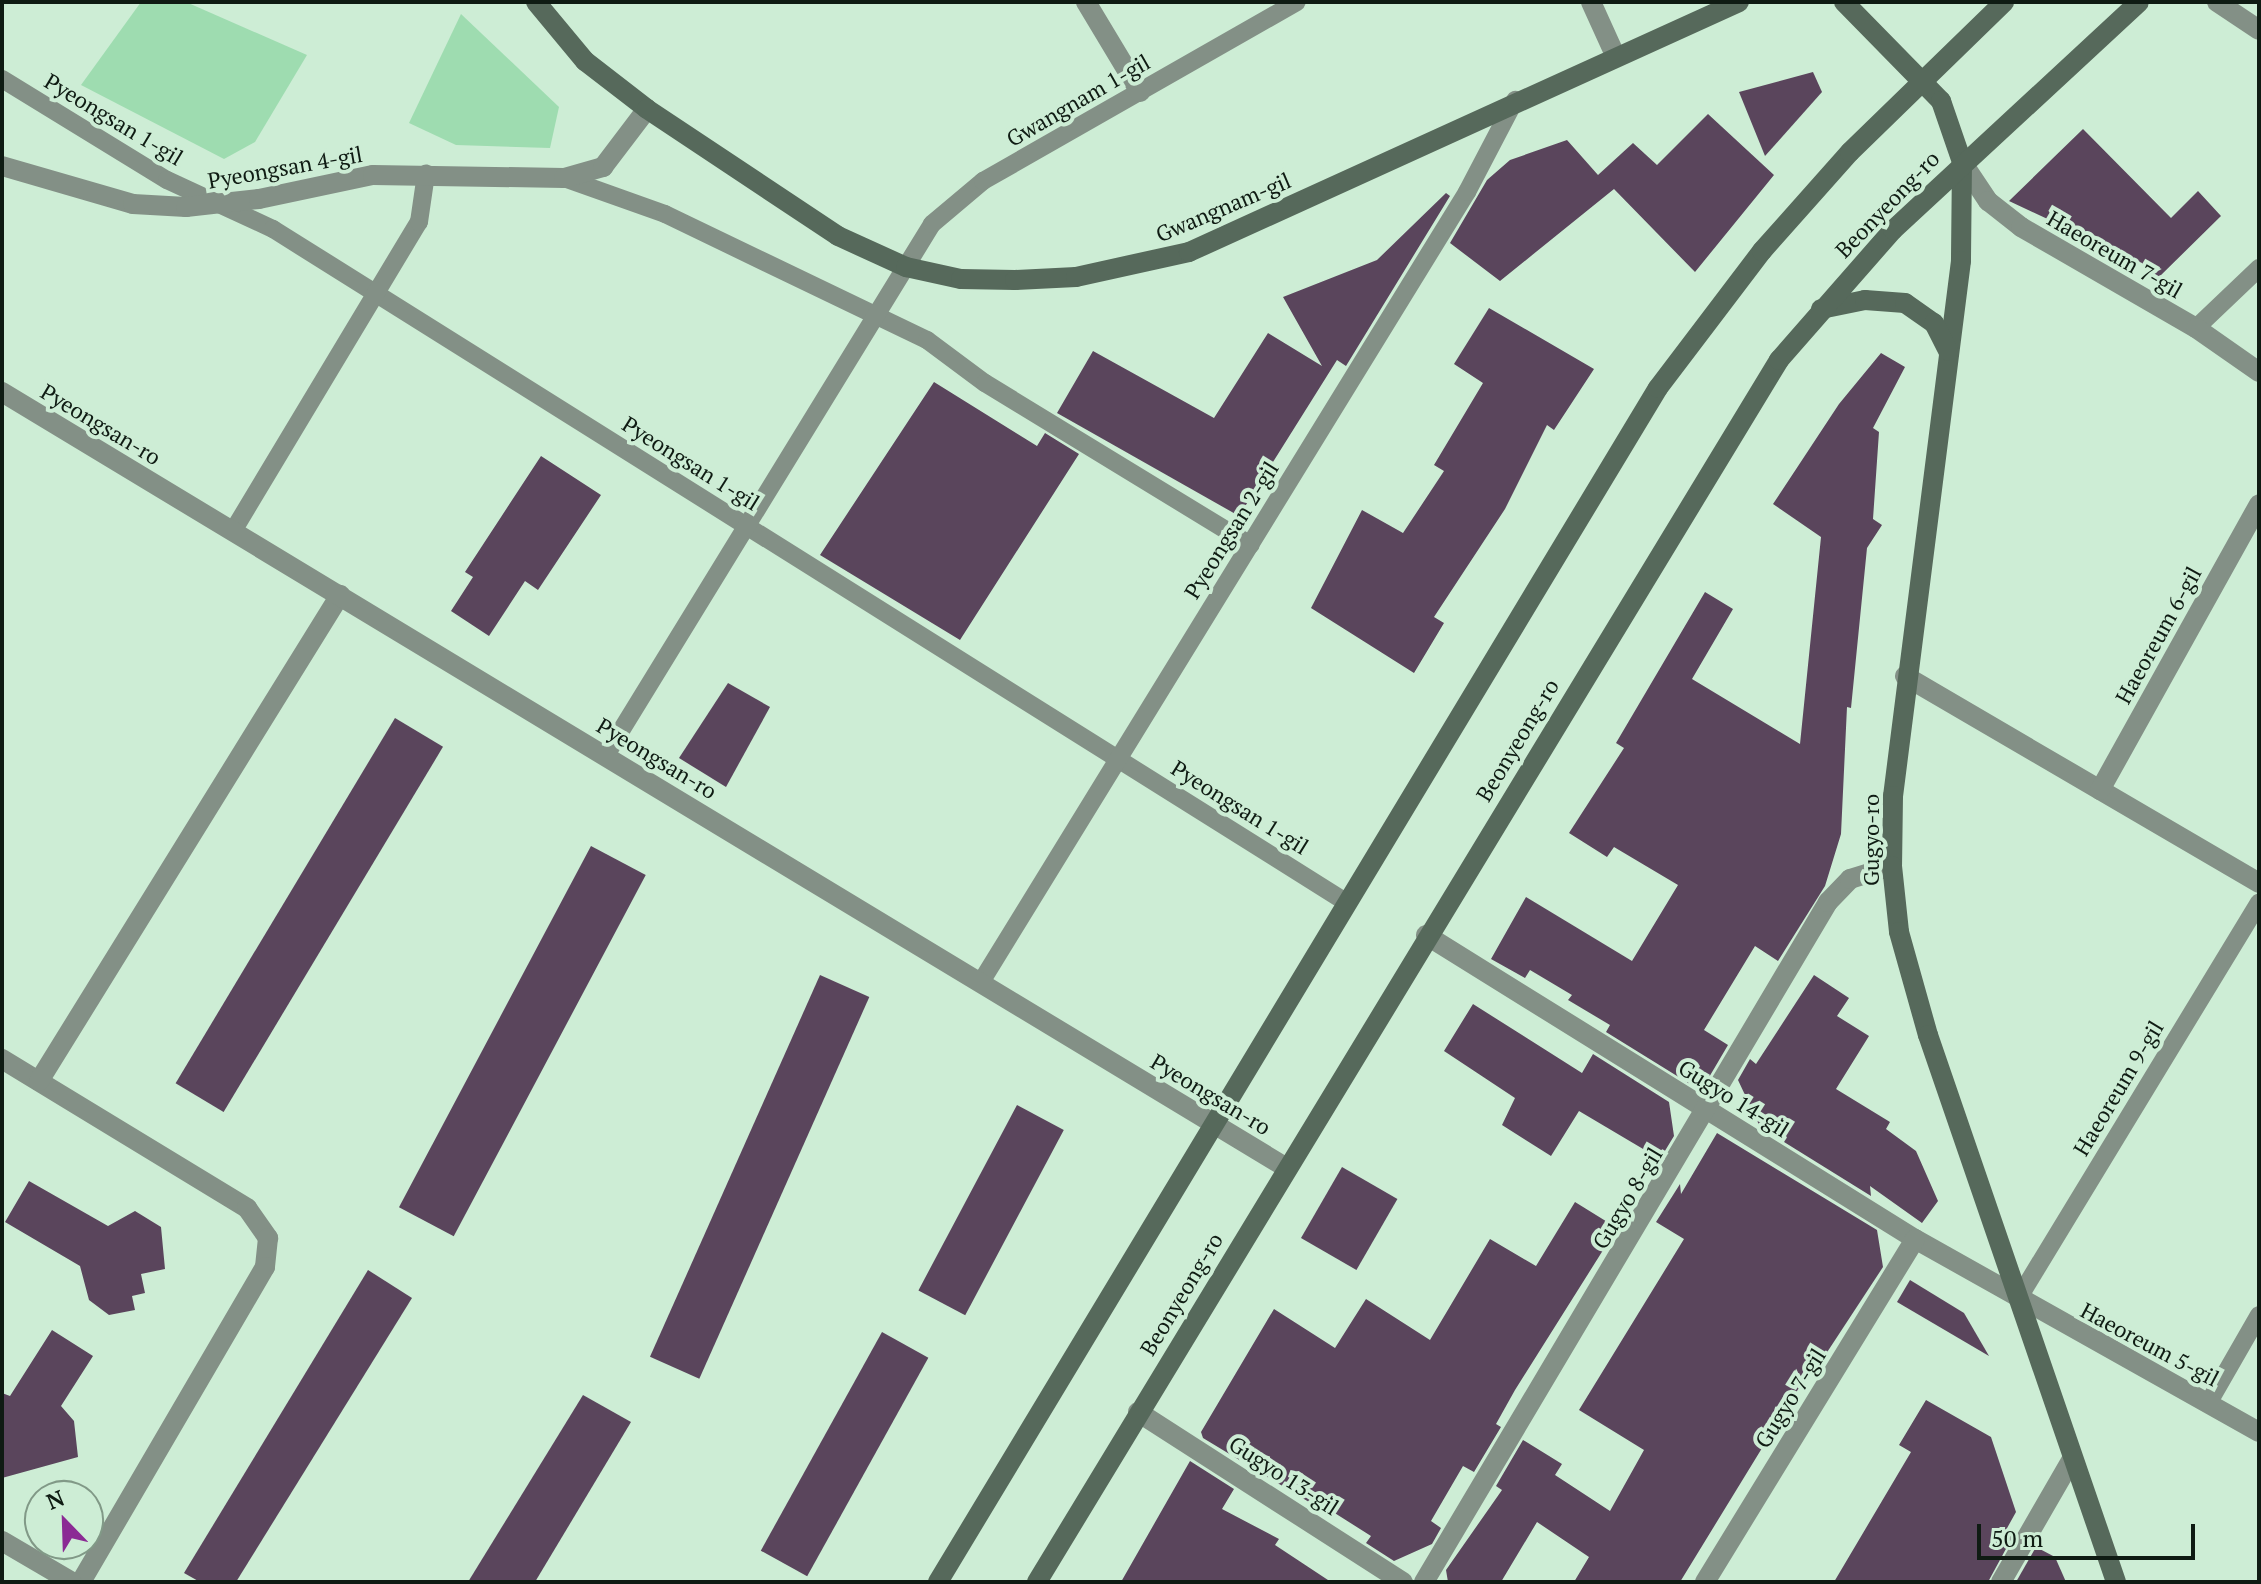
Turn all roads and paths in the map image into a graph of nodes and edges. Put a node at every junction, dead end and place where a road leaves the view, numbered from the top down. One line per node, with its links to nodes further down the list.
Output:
1 (1086, 2): 14 (street)
2 (1297, 2): 14 (lane, Gwangnam 1-gil)
3 (1591, 2): 11 (street)
4 (1739, 2): 11 (main road, Gwangnam-gil)
5 (1844, 2): 12 (main road)
6 (2004, 2): 12 (main road)
7 (2139, 2): 17 (main road, Beonyeong-ro)
8 (2217, 2): 10 (street)
9 (538, 3): 16 (main road, Gwangnam-gil)
10 (2259, 30)
11 (1615, 55): 15 (main road, Gwangnam-gil)
12 (1923, 77): 17 (main road, Gugyo-ro); 42 (main road)
13 (2, 79): 21 (lane, Pyeongsan 1-gil)
14 (1140, 92): 22 (lane, Gwangnam 1-gil)
15 (1515, 100): 22 (main road, Gwangnam-gil); 34 (lane, Pyeongsan 2-gil)
16 (647, 109): 20 (street, Pyeongsan 4-gil); 22 (main road, Gwangnam-gil)
17 (1962, 162): 25 (main road, Beonyeong-ro); 27 (street, Haeoreum 7-gil); 28 (main road, Gugyo-ro)
18 (2, 166): 21 (street, Pyeongsan 4-gil)
19 (426, 174): 20 (street, Pyeongsan 4-gil); 21 (street, Pyeongsan 4-gil); 24 (lane)
20 (564, 178): 26 (lane)
21 (221, 206): 24 (lane, Pyeongsan 1-gil)
22 (906, 267): 26 (lane, Gwangnam 1-gil)
23 (2259, 268): 27 (lane)
24 (376, 294): 32 (lane, Pyeongsan 1-gil); 33 (lane)
25 (1821, 309): 28 (main road); 44 (main road, Beonyeong-ro)
26 (872, 316): 32 (lane, Gwangnam 1-gil); 34 (lane)
27 (2196, 328): 29 (street, Haeoreum 7-gil)
28 (1949, 351): 36 (main road, Gugyo-ro)
29 (2259, 372)
30 (2, 392): 33 (street, Pyeongsan-ro)
31 (2259, 504): 39 (street, Haeoreum 6-gil)
32 (746, 526): 37 (lane, Gwangnam 1-gil); 38 (lane, Pyeongsan 1-gil)
33 (233, 531): 35 (street, Pyeongsan-ro)
34 (1250, 545): 38 (lane, Pyeongsan 2-gil)
35 (340, 595): 37 (street, Pyeongsan-ro); 47 (street)
36 (1905, 676): 39 (street); 40 (main road, Gugyo-ro)
37 (606, 755): 45 (street, Pyeongsan-ro)
38 (1118, 760): 42 (lane, Pyeongsan 1-gil); 45 (lane, Pyeongsan 2-gil)
39 (2100, 790): 41 (street)
40 (1892, 866): 48 (street, Gugyo 8-gil); 52 (main road, Gugyo-ro)
41 (2259, 883)
42 (1346, 902): 49 (main road)
43 (2259, 902): 52 (lane, Haeoreum 9-gil)
44 (1426, 935): 48 (street, Gugyo 14-gil); 50 (main road, Beonyeong-ro)
45 (981, 982): 49 (street, Pyeongsan-ro)
46 (2, 1059): 47 (street)
47 (39, 1081): 60 (street)
48 (1708, 1110): 51 (street, Gugyo 14-gil); 64 (street, Gugyo 8-gil)
49 (1212, 1122): 50 (street, Pyeongsan-ro); 61 (main road)
50 (1285, 1167): 55 (main road, Beonyeong-ro)
51 (1915, 1239): 52 (street, Gugyo 14-gil); 65 (street, Gugyo 7-gil)
52 (2018, 1299): 54 (street, Haeoreum 5-gil); 57 (main road, Gugyo-ro)
53 (2259, 1315): 54 (lane)
54 (2209, 1402): 56 (street, Haeoreum 5-gil)
55 (1138, 1412): 62 (main road, Beonyeong-ro); 63 (street, Gugyo 13-gil)
56 (2259, 1432)
57 (2072, 1459): 66 (street); 67 (main road, Gugyo-ro)
58 (2, 1541): 59 (street)
59 (72, 1582)
60 (81, 1582)
61 (938, 1582)
62 (1037, 1582)
63 (1403, 1582)
64 (1424, 1582)
65 (1705, 1582)
66 (2001, 1582)
67 (2116, 1582)

